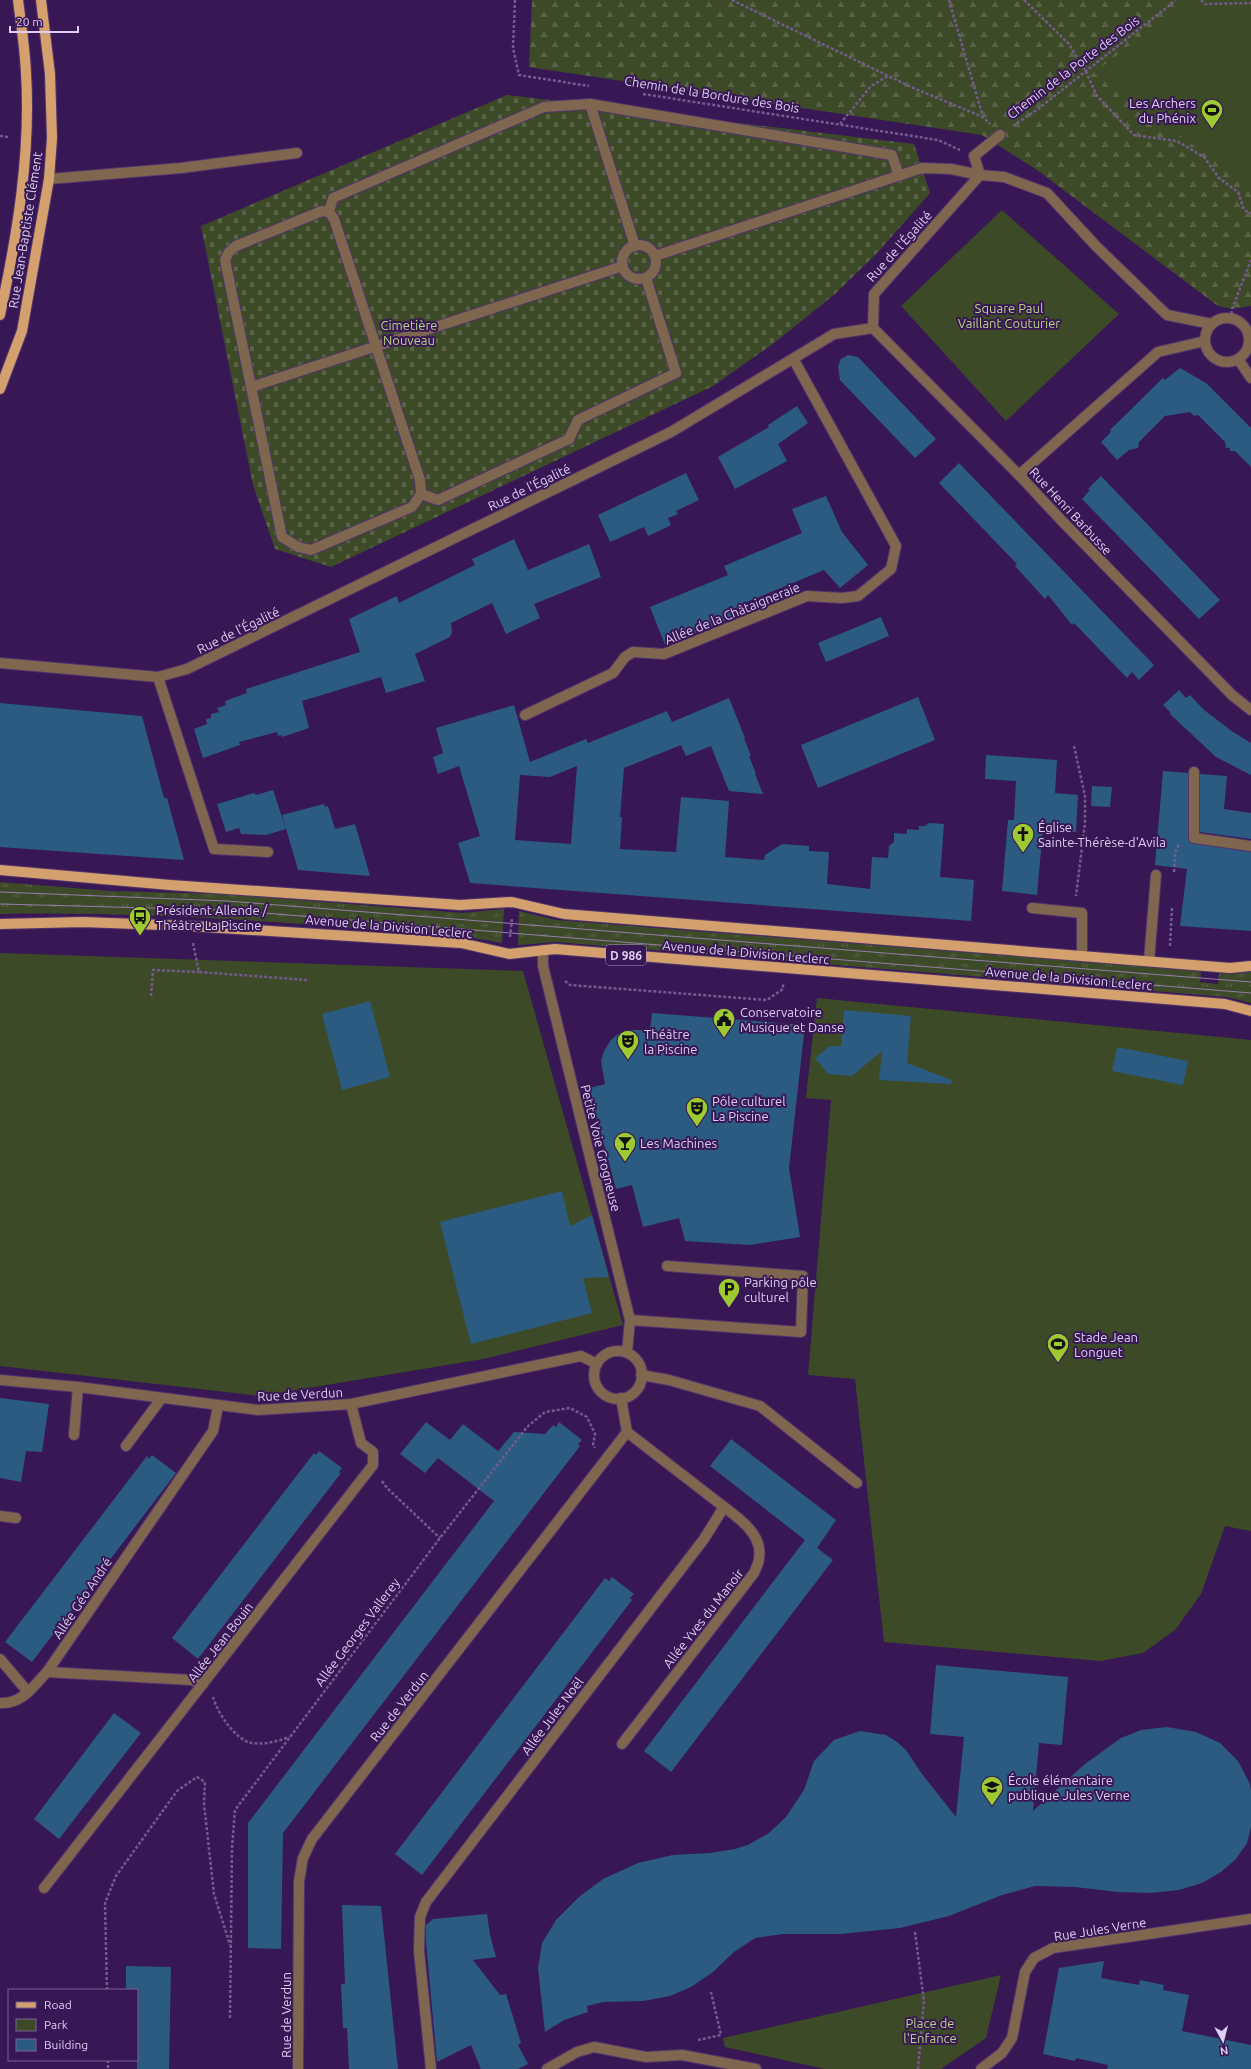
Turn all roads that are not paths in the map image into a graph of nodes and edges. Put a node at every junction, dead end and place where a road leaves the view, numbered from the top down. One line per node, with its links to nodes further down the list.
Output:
1 (18, 0): 14 (main road, Rue Jean-Baptiste Clément)
2 (41, 0): 8 (main road, Rue Jean-Baptiste Clément)
3 (590, 104): 7 (street); 9 (street); 10 (street)
4 (1000, 135): 6 (street)
5 (297, 153): 8 (street)
6 (980, 175): 7 (street); 15 (street); 16 (street, Rue de l'Égalité)
7 (898, 176): 11 (street)
8 (49, 179): 24 (main road, Rue Jean-Baptiste Clément)
9 (330, 212): 19 (street); 23 (street)
10 (635, 246): 11 (street); 12 (street)
11 (655, 256): 13 (street)
12 (623, 266): 13 (street); 19 (street)
13 (646, 278): 26 (street)
14 (0, 315)
15 (1212, 324): 17 (street); 18 (street)
16 (873, 328): 21 (street, Rue de l'Égalité); 25 (street, Rue Henri Barbusse)
17 (1249, 329): 20 (street)
18 (1205, 341): 20 (street); 25 (street)
19 (376, 347): 23 (street); 26 (street)
20 (1238, 359): 22 (street)
21 (794, 360): 28 (street, Rue de l'Égalité); 30 (street, Allée de la Châtaigneraie)
22 (1251, 378)
23 (252, 388): 26 (street)
24 (0, 389)
25 (1019, 475): 29 (street, Rue Henri Barbusse)
26 (421, 494)
27 (0, 663): 28 (street, Rue de l'Égalité)
28 (158, 677): 33 (street)
29 (1251, 710)
30 (525, 715)
31 (1194, 772): 32 (street)
32 (1251, 846)
33 (268, 852)
34 (0, 870): 39 (main road, Avenue de la Division Leclerc)
35 (1156, 876): 40 (street)
36 (1032, 908): 39 (street)
37 (0, 924): 38 (main road, Avenue de la Division Leclerc / D 986)
38 (543, 950): 42 (main road, Avenue de la Division Leclerc / D 986); 44 (street, Petite Voie Grogneuse)
39 (1082, 954): 40 (main road, Avenue de la Division Leclerc)
40 (1149, 961): 41 (main road, Avenue de la Division Leclerc)
41 (1251, 966)
42 (1251, 1011)
43 (667, 1266): 44 (street)
44 (630, 1320): 45 (street, Petite Voie Grogneuse)
45 (627, 1352): 46 (street); 47 (street)
46 (597, 1364): 50 (street); 52 (street, Rue de Verdun)
47 (641, 1375): 50 (street); 57 (street)
48 (0, 1380): 49 (street, Rue de Verdun)
49 (78, 1387): 51 (street, Rue de Verdun); 55 (street)
50 (621, 1398): 54 (street)
51 (161, 1399): 53 (street, Rue de Verdun); 56 (street)
52 (351, 1404): 53 (street, Rue de Verdun); 63 (street, Allée Jean Bouin)
53 (218, 1406): 62 (street, Allée Géo André)
54 (627, 1432): 58 (street); 69 (street, Rue de Verdun)
55 (74, 1435)
56 (126, 1446)
57 (857, 1483)
58 (724, 1507): 66 (street, Allée Yves du Manoir); 70 (street, Allée Jules Noël)
59 (0, 1516): 60 (street)
60 (16, 1518)
61 (0, 1659): 64 (street)
62 (47, 1672): 63 (street); 64 (street, Allée Géo André)
63 (203, 1684): 67 (street, Allée Jean Bouin)
64 (28, 1692): 65 (street, Allée Géo André)
65 (0, 1703)
66 (622, 1744)
67 (44, 1888)
68 (1251, 1919): 73 (street, Rue Jules Verne)
69 (298, 2069)
70 (431, 2069)
71 (547, 2069): 72 (street)
72 (756, 2069)
73 (981, 2069)

